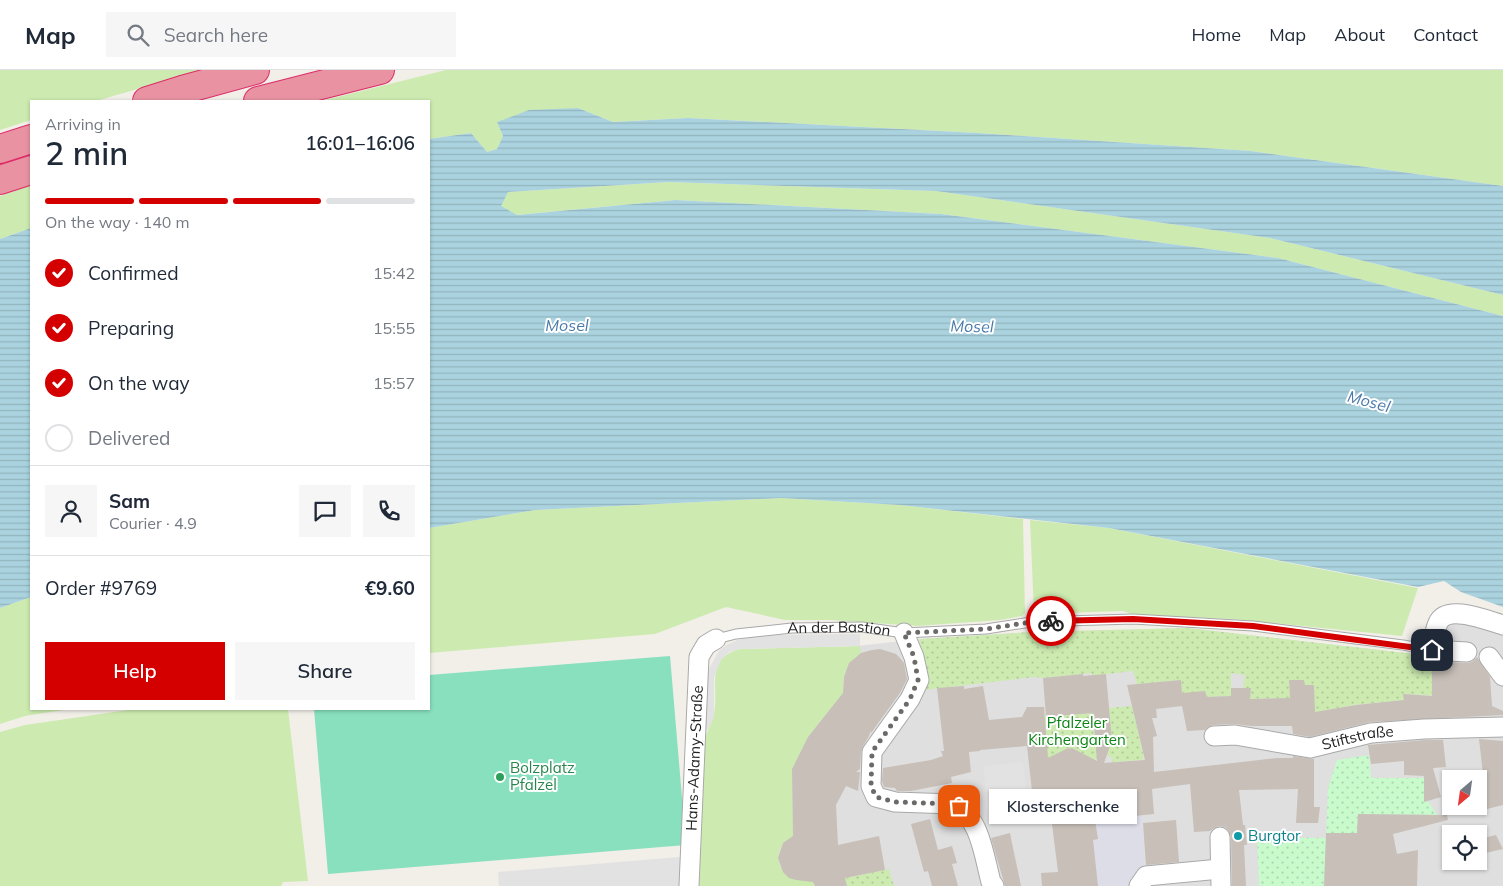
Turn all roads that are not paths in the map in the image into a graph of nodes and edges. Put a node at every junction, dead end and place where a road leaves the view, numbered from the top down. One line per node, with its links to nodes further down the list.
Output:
1 (255, 70): 3 (highway)
2 (380, 70): 4 (highway)
3 (150, 100)
4 (262, 100)
5 (30, 139): 6 (highway)
6 (0, 150)
7 (30, 170): 8 (highway)
8 (0, 180)
9 (1503, 625): 12 (street)
10 (904, 633): 11 (lane, An der Bastion); 12 (lane, An der Bastion); 22 (street)
11 (716, 639): 21 (street, Hans-Adamy-Straße)
12 (1432, 650): 13 (street)
13 (1467, 652)
14 (1489, 656): 15 (street)
15 (1503, 676)
16 (1503, 728): 17 (street, Stiftstraße)
17 (1214, 736)
18 (1220, 837): 19 (street)
19 (1221, 878): 20 (street)
20 (1142, 881)
21 (689, 886)
22 (994, 886)

